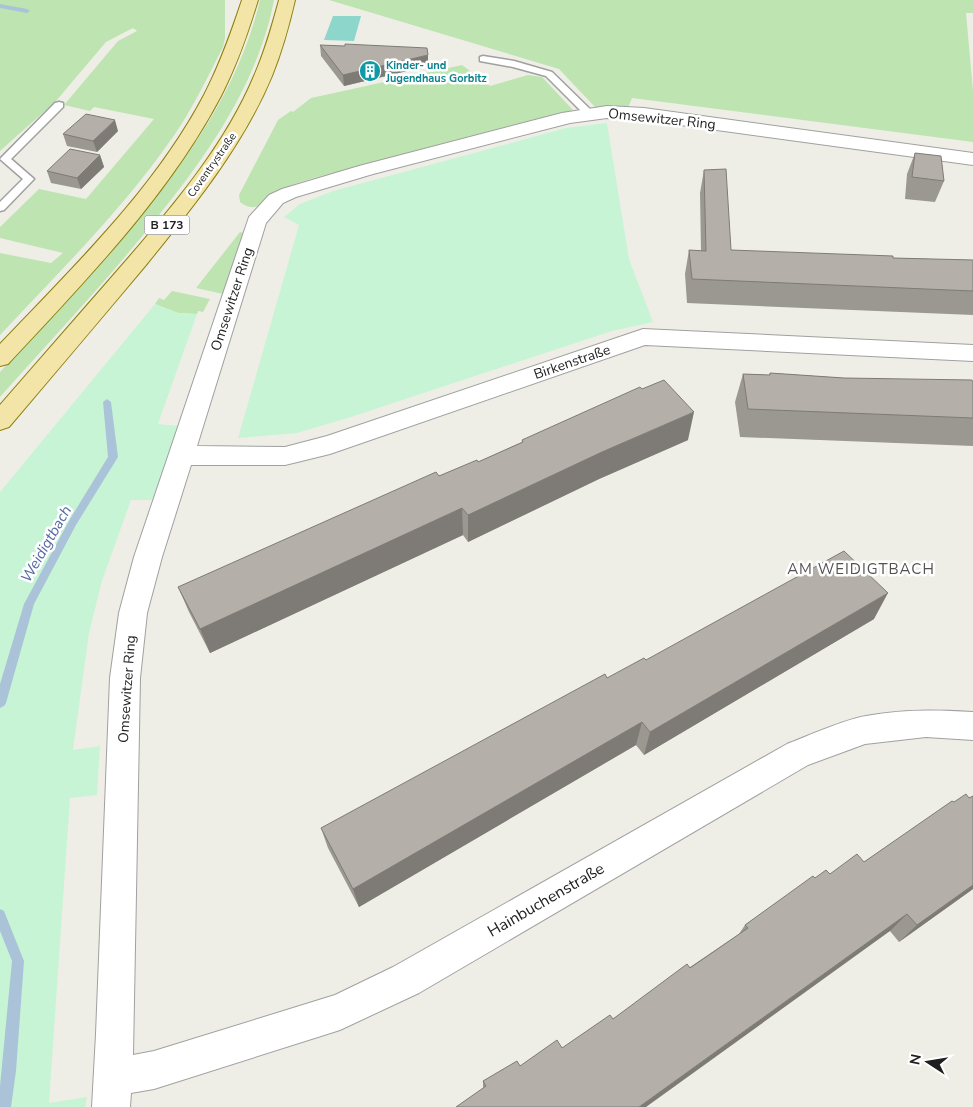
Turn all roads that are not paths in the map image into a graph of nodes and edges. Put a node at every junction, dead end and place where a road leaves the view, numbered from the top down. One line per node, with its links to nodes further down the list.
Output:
1 (250, 0): 9 (main road, B 173)
2 (287, 0): 10 (main road, Coventrystraße / B 173)
3 (483, 59): 5 (lane)
4 (59, 105): 7 (lane)
5 (590, 114): 6 (street, Omsewitzer Ring); 11 (street, Omsewitzer Ring)
6 (973, 159)
7 (0, 208)
8 (973, 353): 11 (street, Birkenstraße)
9 (0, 358)
10 (0, 421)
11 (182, 455): 13 (street, Omsewitzer Ring)
12 (973, 726): 13 (street, Hainbuchenstraße)
13 (112, 1092)

